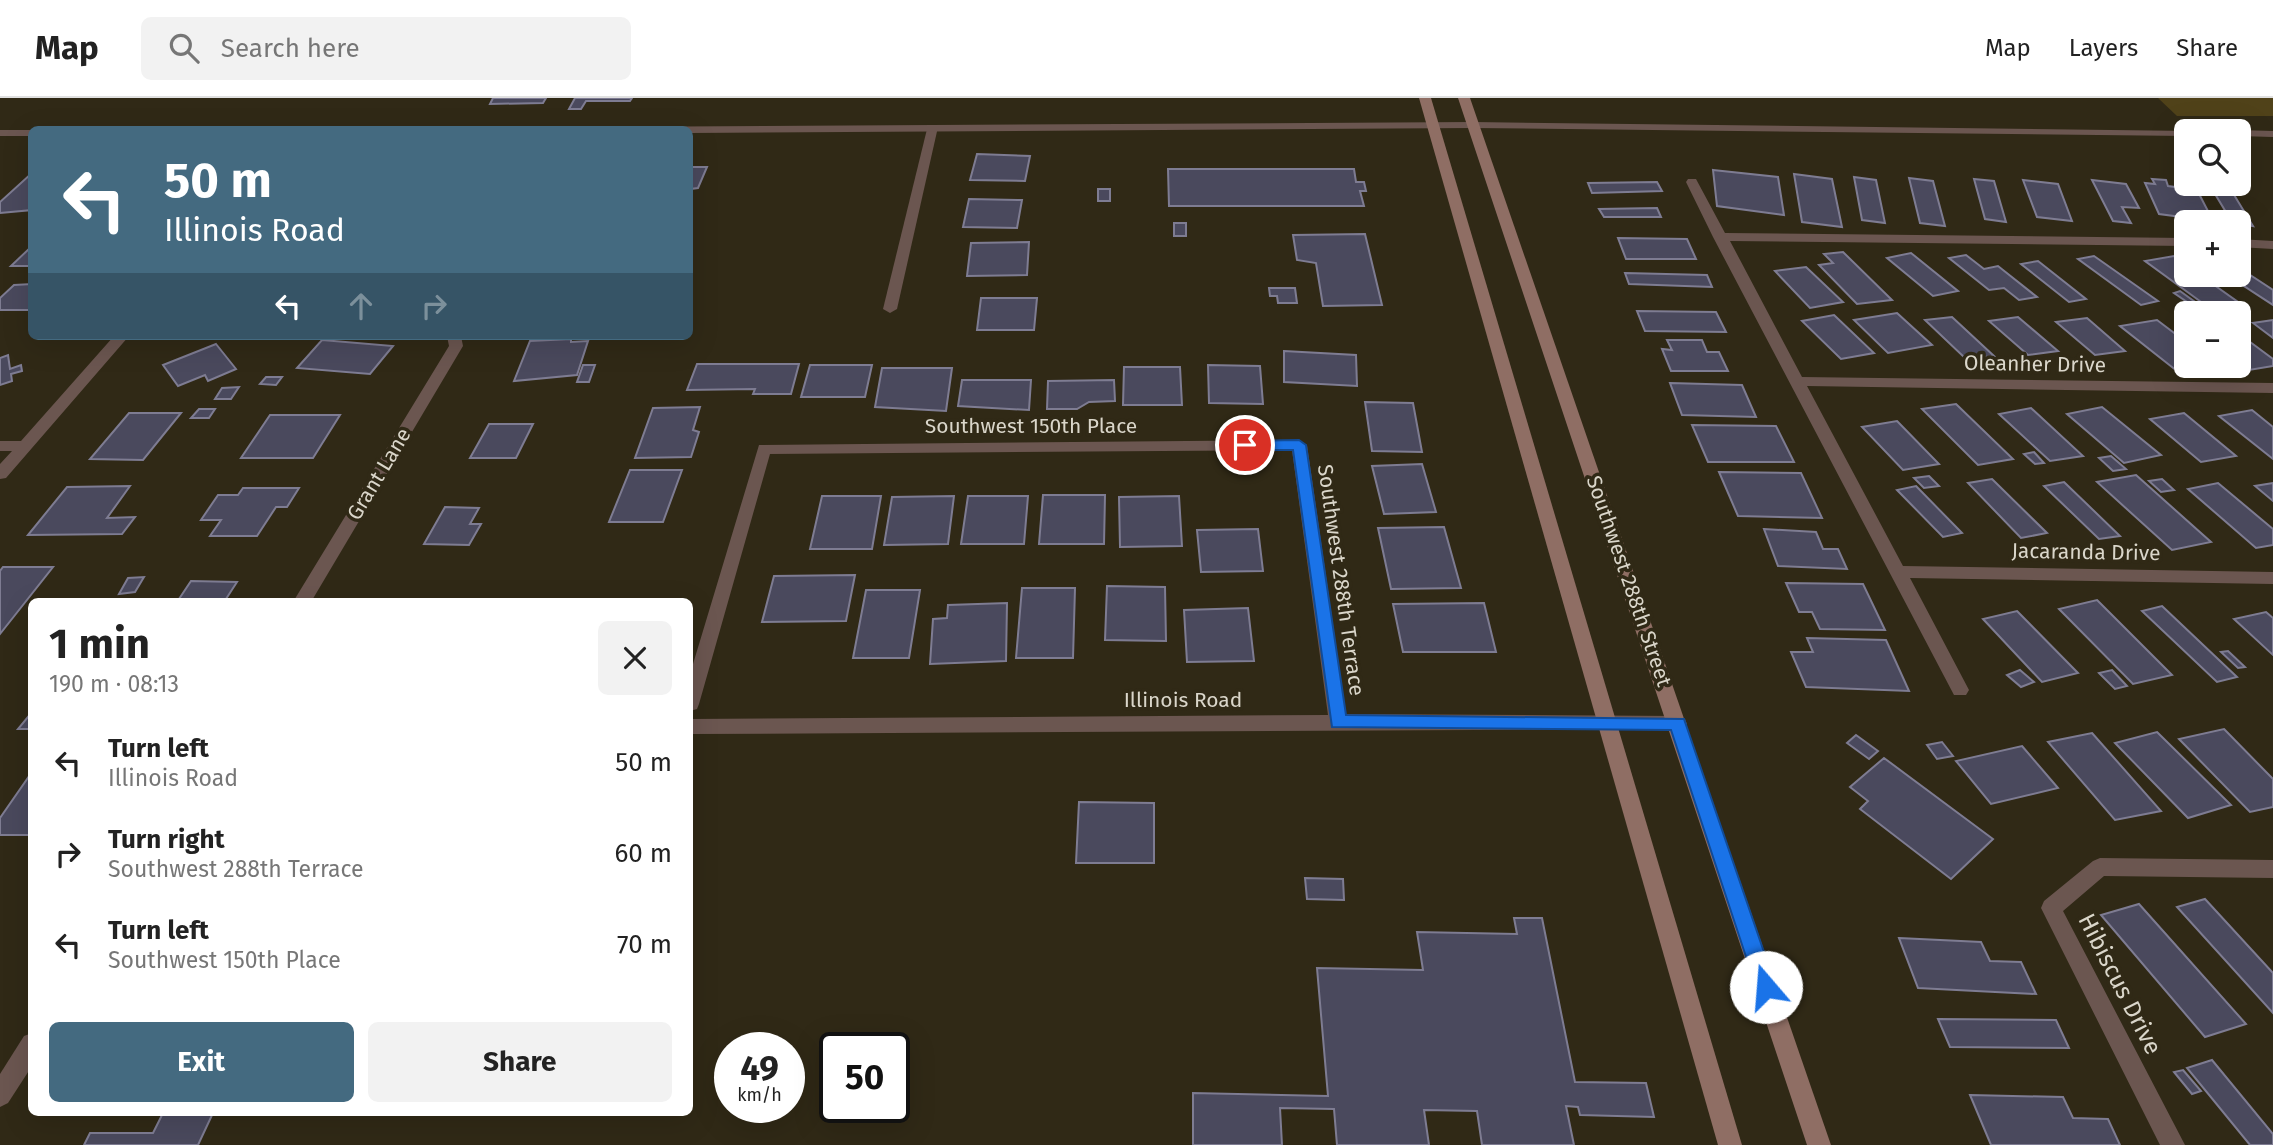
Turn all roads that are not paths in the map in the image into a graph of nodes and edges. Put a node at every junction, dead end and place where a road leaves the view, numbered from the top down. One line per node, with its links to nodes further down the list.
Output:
1 (1425, 98): 3 (main road)
2 (1464, 98): 4 (main road, Southwest 288th Street)
3 (1434, 125): 4 (street); 5 (street); 32 (main road)
4 (1474, 125): 9 (street); 33 (main road, Southwest 288th Street)
5 (932, 127): 6 (street); 17 (street)
6 (693, 129)
7 (0, 133): 8 (street)
8 (28, 133)
9 (2174, 133)
10 (2251, 133): 11 (street)
11 (2273, 134)
12 (1692, 182): 13 (street)
13 (1719, 237): 14 (street); 20 (street)
14 (2174, 242)
15 (2251, 244): 16 (street)
16 (2273, 245)
17 (890, 309)
18 (119, 340): 24 (street)
19 (455, 341): 28 (street, Grant Lane)
20 (1796, 381): 21 (street, Oleanher Drive); 26 (street)
21 (2273, 388)
22 (1299, 445): 30 (street, Southwest 150th Place); 31 (street, Southwest 288th Terrace)
23 (0, 446): 24 (street)
24 (26, 446): 25 (street)
25 (0, 474)
26 (1898, 572): 27 (street, Jacaranda Drive); 29 (street)
27 (2273, 578)
28 (304, 598)
29 (1960, 690)
30 (693, 694)
31 (1338, 722): 32 (street, Illinois Road); 34 (street, Illinois Road)
32 (1605, 723): 33 (street, Illinois Road); 38 (main road)
33 (1678, 724): 39 (main road, Southwest 288th Street)
34 (693, 727)
35 (2273, 869): 40 (street, Hibiscus Drive)
36 (28, 1050): 37 (street)
37 (0, 1095)
38 (1730, 1145)
39 (1819, 1145)
40 (2173, 1145)

